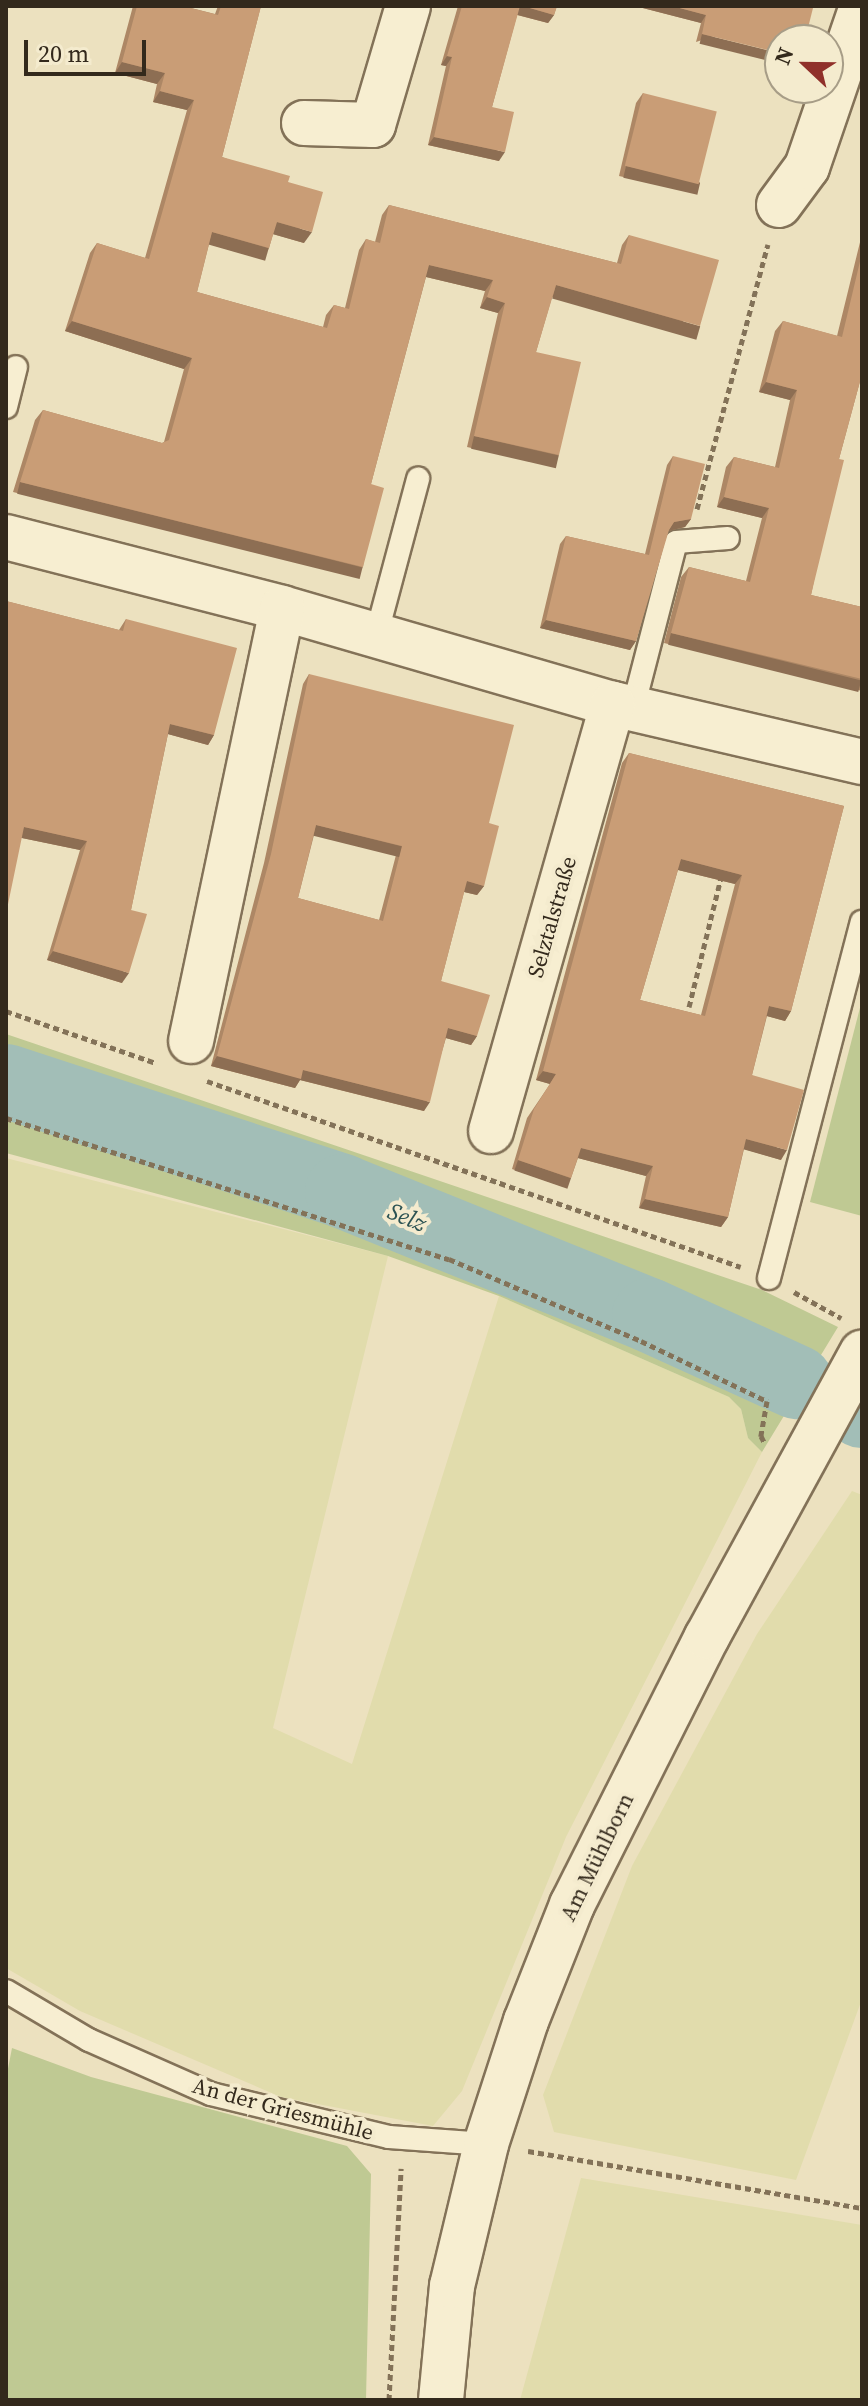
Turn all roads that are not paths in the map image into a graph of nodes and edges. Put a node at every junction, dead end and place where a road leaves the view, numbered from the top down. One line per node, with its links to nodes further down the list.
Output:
1 (408, 6): 3 (street)
2 (862, 6): 4 (street)
3 (304, 123)
4 (779, 205)
5 (16, 367): 6 (lane)
6 (6, 407)
7 (418, 479): 11 (lane)
8 (6, 537): 10 (street)
9 (728, 538): 12 (lane, Selztalstraße)
10 (282, 608): 11 (street); 15 (street)
11 (376, 636): 12 (street)
12 (623, 706): 13 (street); 16 (street, Selztalstraße)
13 (862, 762)
14 (862, 922): 17 (lane)
15 (187, 1063)
16 (491, 1131)
17 (769, 1278)
18 (855, 1338): 20 (street, Am Mühlborn)
19 (6, 1991): 20 (lane, An der Griesmühle)
20 (486, 2144): 21 (street, Am Mühlborn)
21 (441, 2400)

